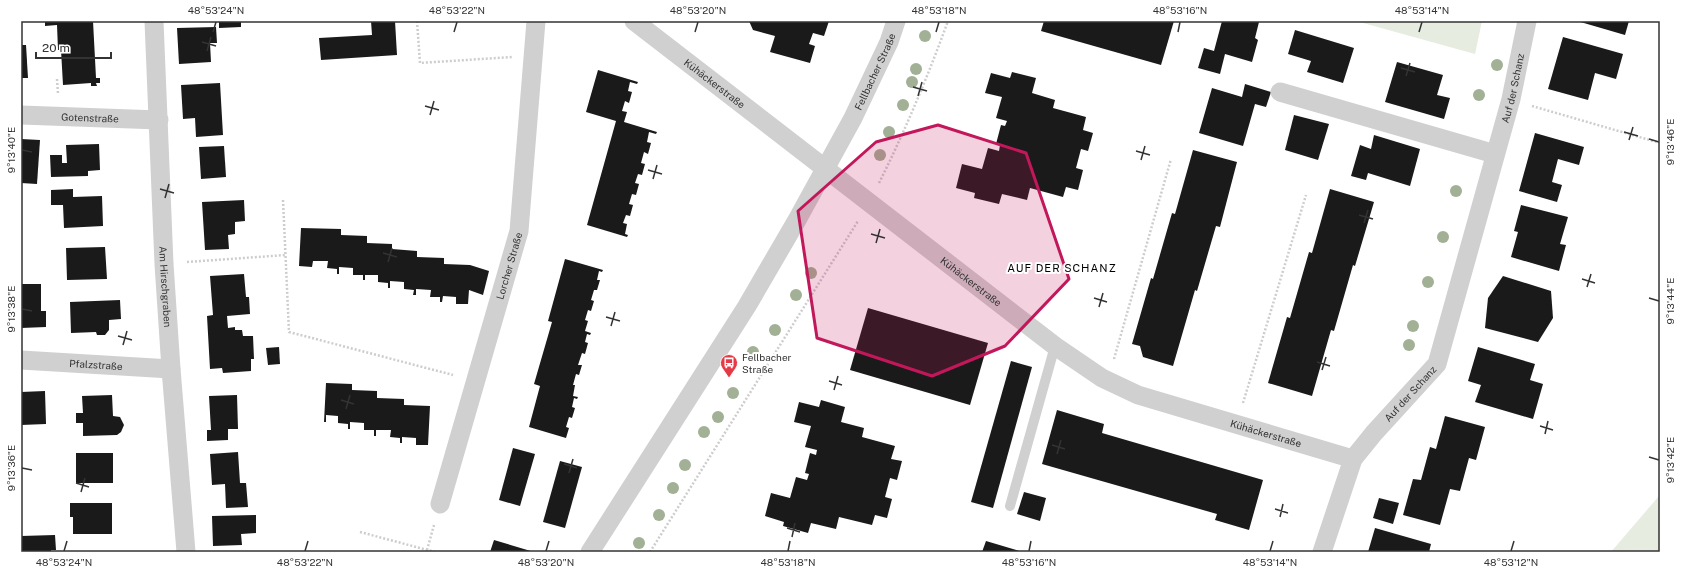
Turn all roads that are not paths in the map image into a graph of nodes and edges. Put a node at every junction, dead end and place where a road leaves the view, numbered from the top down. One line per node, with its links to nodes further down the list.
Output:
1 (154, 21): 8 (street, Am Hirschgraben)
2 (536, 21): 15 (street, Lorcher Straße)
3 (634, 21): 10 (street, Kühäckerstraße)
4 (896, 21): 10 (street, Fellbacher Straße)
5 (1527, 21): 9 (street, Auf der Schanz)
6 (1280, 92): 9 (street)
7 (21, 115): 8 (street, Gotenstraße)
8 (159, 120): 13 (street, Am Hirschgraben)
9 (1496, 154): 14 (street, Auf der Schanz)
10 (825, 167): 11 (street, Kühäckerstraße); 18 (street, Fellbacher Straße)
11 (1055, 346): 14 (street, Kühäckerstraße); 16 (lane)
12 (21, 360): 13 (street, Pfalzstraße)
13 (171, 369): 17 (street, Am Hirschgraben)
14 (1353, 460): 19 (street, Auf der Schanz)
15 (440, 504)
16 (1010, 506)
17 (186, 552)
18 (590, 552)
19 (1322, 552)

